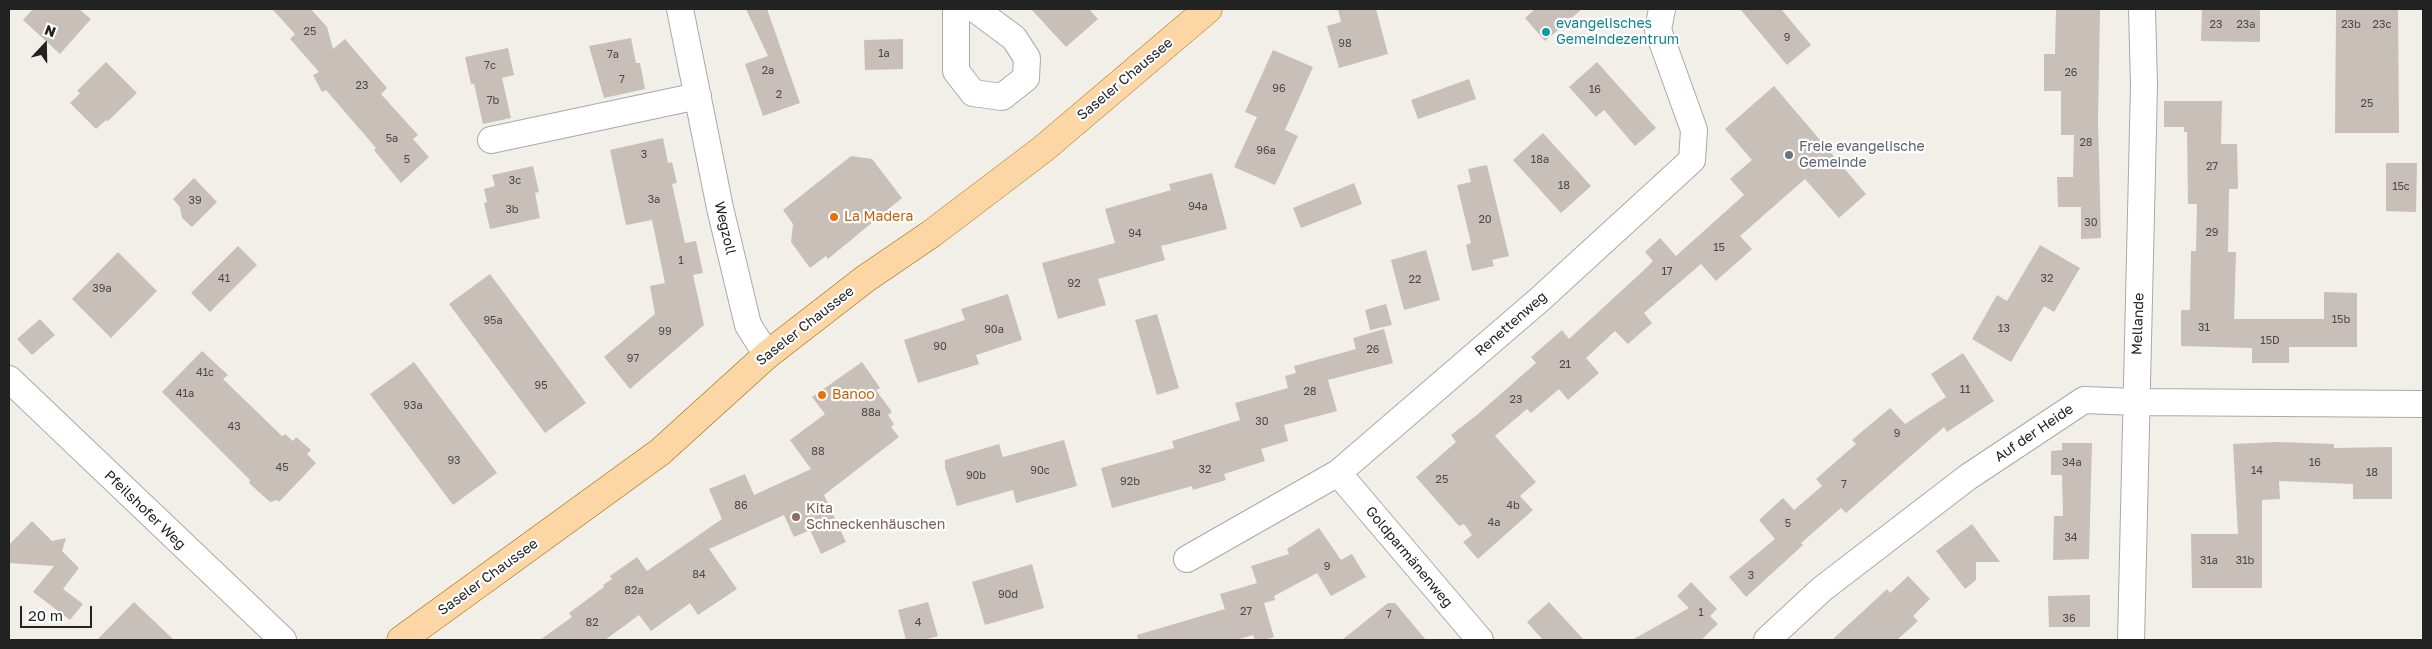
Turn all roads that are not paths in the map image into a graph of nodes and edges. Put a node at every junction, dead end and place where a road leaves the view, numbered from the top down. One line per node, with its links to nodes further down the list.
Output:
1 (680, 9): 7 (street, Wegzoll)
2 (956, 9): 3 (street)
3 (975, 9)
4 (1208, 9): 9 (main road, Saseler Chaussee)
5 (1662, 9): 13 (street, Renettenweg)
6 (2142, 9): 11 (street, Mellande)
7 (698, 96): 8 (street); 9 (street, Wegzoll)
8 (491, 140)
9 (766, 355): 16 (main road, Saseler Chaussee)
10 (9, 379): 15 (street, Pfeilshofer Weg)
11 (2136, 402): 12 (street, Auf der Heide); 18 (street, Auf der Heide); 19 (street, Mellande)
12 (2423, 404)
13 (1338, 473): 14 (street, Renettenweg); 17 (street, Goldparmänenweg)
14 (1187, 559)
15 (282, 640)
16 (400, 640)
17 (1480, 640)
18 (1767, 640)
19 (2131, 640)

